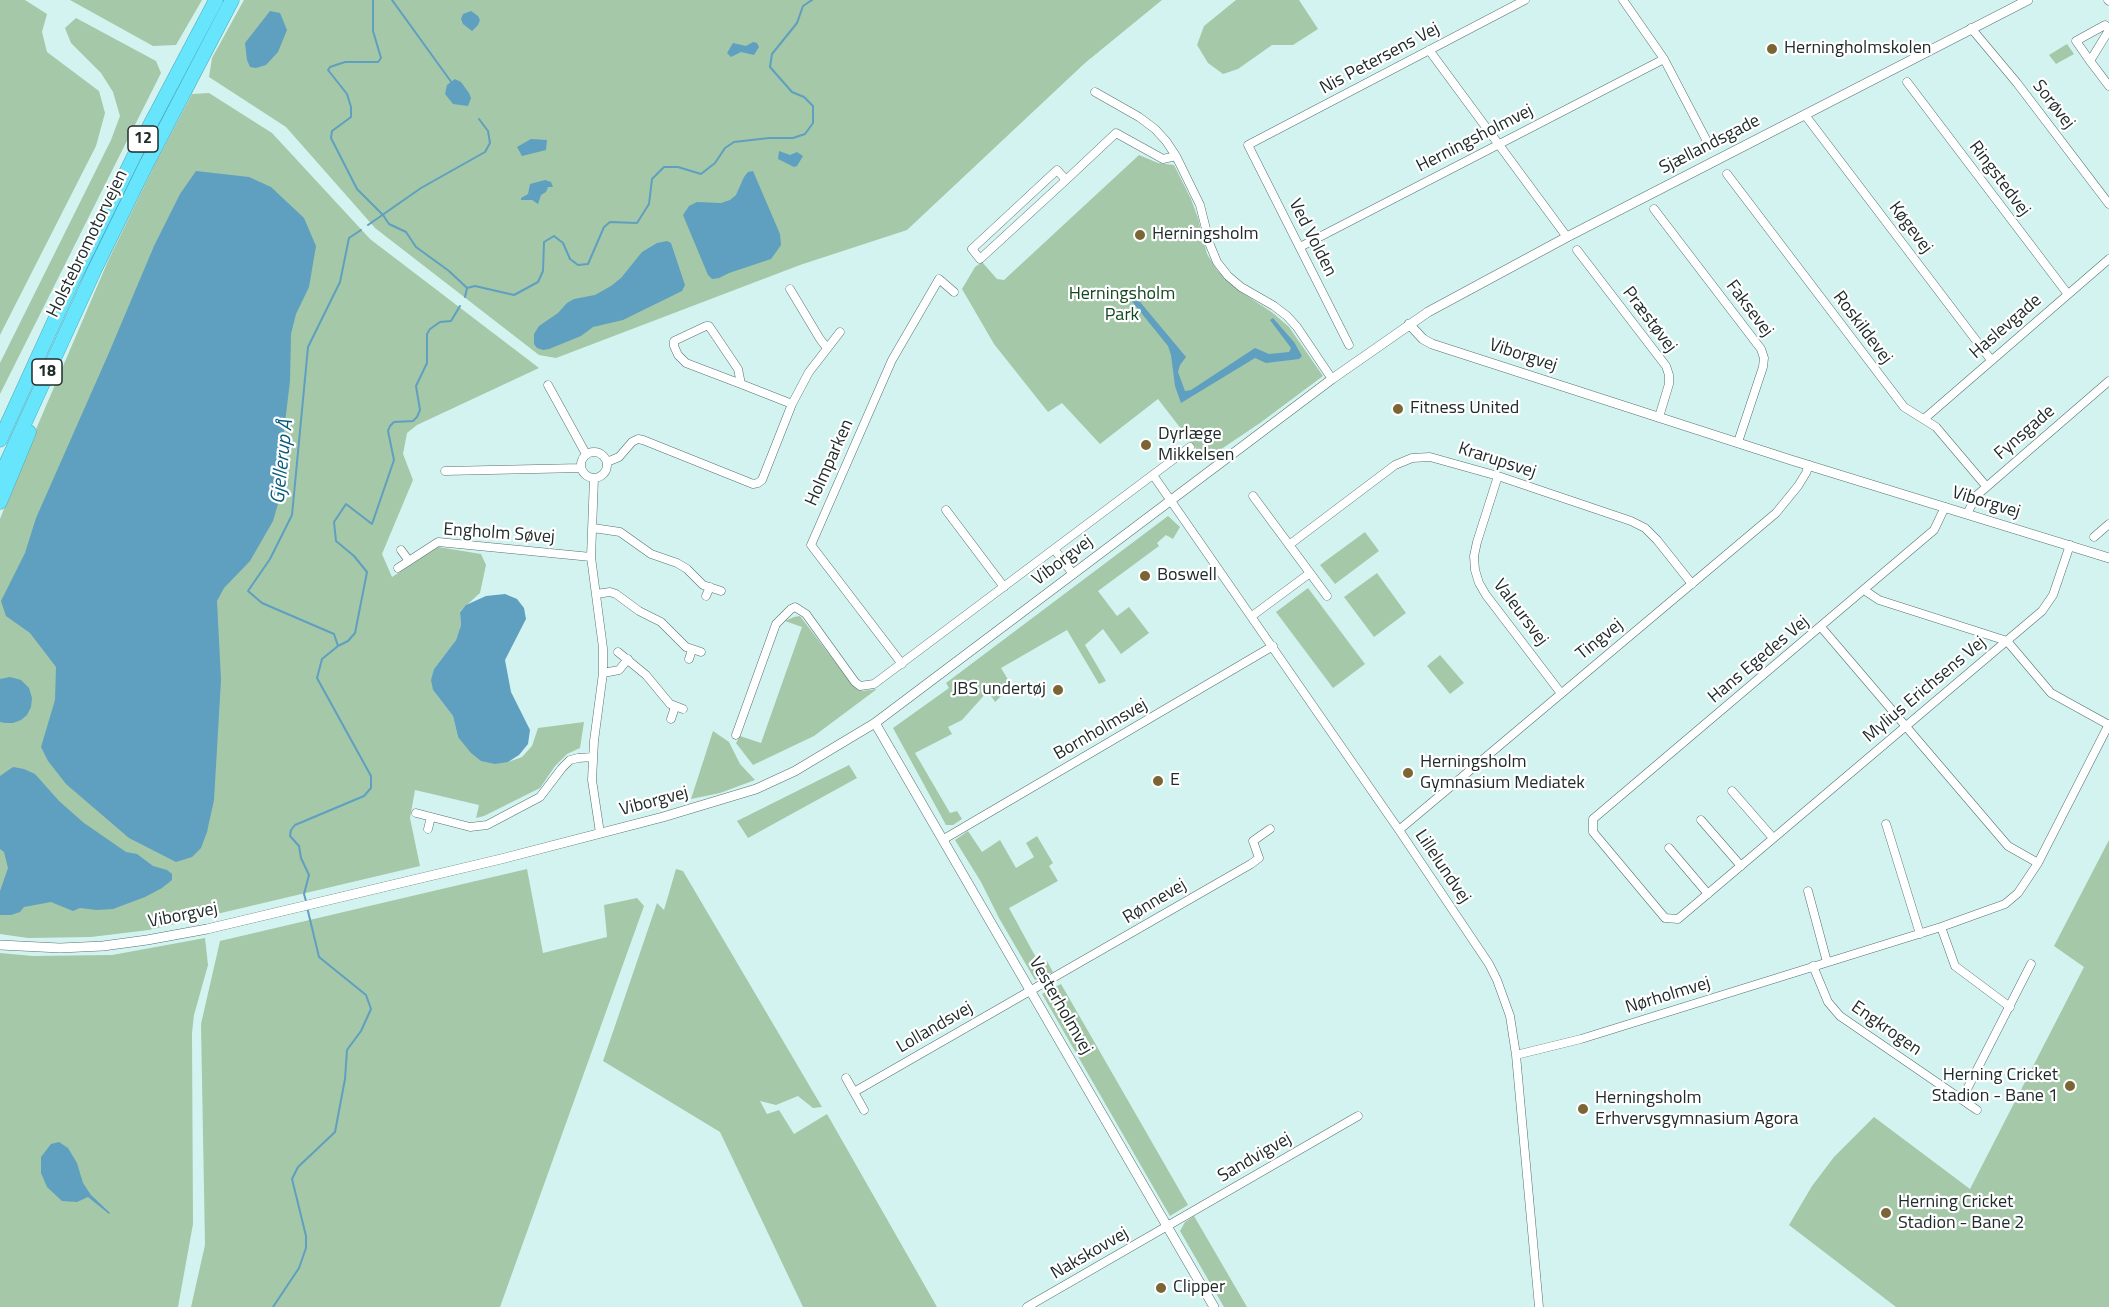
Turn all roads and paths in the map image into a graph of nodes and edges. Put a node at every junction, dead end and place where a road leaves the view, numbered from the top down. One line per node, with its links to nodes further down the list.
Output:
1 (216, 0): 28 (highway, Holstebromotorvejen / 12)
2 (232, 0): 27 (highway, Holstebromotorvejen / 12)
3 (1525, 0): 8 (street, Nis Petersens Vej)
4 (1623, 0): 9 (street)
5 (2028, 0): 6 (street, Sjællandsgade)
6 (1971, 28): 14 (street, Sjællandsgade); 21 (street, Sorøvej)
7 (2109, 29): 10 (street); 10 (street)
8 (1429, 50): 15 (street); 16 (street, Nis Petersens Vej)
9 (1664, 58): 15 (street, Herningsholmvej); 17 (street)
10 (2090, 61): 12 (street)
11 (1907, 82): 31 (street, Ringstedvej)
12 (2109, 86)
13 (1095, 92): 18 (street)
14 (1805, 115): 23 (street, Sjællandsgade); 36 (street, Køgevej)
15 (1500, 144): 23 (street); 24 (street, Herningsholmvej)
16 (1248, 145): 24 (street, Ved Volden)
17 (1710, 147)
18 (1176, 156): 20 (street); 37 (street)
19 (1727, 174): 44 (street, Roskildevej)
20 (1066, 180): 20 (street)
21 (2109, 204)
22 (1654, 209): 46 (street, Faksevej)
23 (1567, 237): 32 (street, Sjællandsgade)
24 (1300, 247): 34 (street, Ved Volden)
25 (1577, 250): 42 (street, Præstøvej)
26 (2109, 259): 31 (street, Haslevgade)
27 (95, 269): 55 (highway, Holstebromotorvejen / 18); 60 (highway, 12)
28 (73, 280): 43 (highway, 12); 45 (highway, Holstebromotorvejen / 18)
29 (790, 289): 35 (street)
30 (954, 292): 94 (street, Holmparken)
31 (2067, 293): 36 (street, Haslevgade)
32 (1409, 324): 37 (street, Viborgvej); 42 (street, Viborgvej)
33 (840, 332): 35 (street)
34 (1349, 345)
35 (827, 348): 41 (street)
36 (1991, 360): 44 (street, Haslevgade)
37 (1332, 380): 59 (street, Viborgvej)
38 (2109, 381): 57 (street, Fynsgade)
39 (741, 384): 39 (street); 41 (street)
40 (548, 385): 48 (street)
41 (792, 404): 49 (street)
42 (1659, 417): 46 (street, Viborgvej)
43 (0, 419)
44 (1924, 419): 57 (street, Roskildevej)
45 (0, 440)
46 (1738, 442): 50 (street, Viborgvej)
47 (1191, 447): 53 (street)
48 (586, 454): 49 (street); 51 (street)
49 (606, 462): 56 (street)
50 (1809, 465): 61 (street, Viborgvej); 77 (street, Tingvej)
51 (581, 468): 52 (street); 56 (street)
52 (445, 471)
53 (1153, 475): 59 (street); 69 (street)
54 (1498, 476): 67 (street, Krarupsvej); 77 (street, Krarupsvej); 96 (street, Valeursvej)
55 (0, 477)
56 (594, 478): 65 (street)
57 (1986, 486): 63 (street, Fynsgade)
58 (1253, 496): 67 (street)
59 (1171, 501): 76 (street, Viborgvej); 85 (street, Lillelundvej)
60 (0, 502)
61 (1945, 507): 63 (street, Viborgvej); 80 (street, Hans Egedes Vej)
62 (946, 510): 79 (street)
63 (1967, 514): 68 (street, Viborgvej)
64 (2109, 524): 66 (street)
65 (593, 528): 71 (street); 78 (street)
66 (2094, 537)
67 (1289, 544): 75 (street)
68 (2070, 545): 72 (street, Viborgvej); 87 (street, Mylius Erichsens Vej)
69 (1054, 549): 76 (street); 79 (street)
70 (401, 550): 73 (street)
71 (591, 557): 73 (street, Engholm Søvej); 82 (street)
72 (2109, 558)
73 (409, 561): 74 (street, Engholm Søvej)
74 (399, 568)
75 (1310, 573): 84 (street); 85 (street)
76 (1073, 574): 98 (street, Viborgvej)
77 (1692, 584): 96 (street, Tingvej)
78 (710, 587): 81 (street); 83 (street)
79 (1004, 587): 94 (street)
80 (1864, 590): 86 (street, Hans Egedes Vej); 87 (street)
81 (721, 591)
82 (596, 594): 89 (street); 95 (street)
83 (706, 596)
84 (1327, 596)
85 (1252, 616): 88 (street, Lillelundvej)
86 (1821, 627): 100 (street); 111 (street, Hans Egedes Vej)
87 (2007, 641): 99 (street); 100 (street, Mylius Erichsens Vej)
88 (1273, 646): 110 (street, Lillelundvej); 114 (street, Bornholmsvej)
89 (692, 650): 91 (street); 93 (street)
90 (618, 652): 92 (street)
91 (701, 652)
92 (628, 659): 95 (street); 97 (street)
93 (689, 659)
94 (902, 664): 101 (street)
95 (603, 673): 102 (street)
96 (1560, 692): 110 (street, Tingvej)
97 (671, 719)
98 (875, 723): 112 (street, Viborgvej); 114 (street, Vesterholmvej)
99 (2109, 725): 116 (street, Nørholmvej)
100 (1906, 726): 113 (street, Mylius Erichsens Vej); 116 (street)
101 (736, 735)
102 (593, 757): 105 (street); 112 (street)
103 (1732, 791): 113 (street)
104 (416, 813): 105 (street)
105 (431, 817): 108 (street)
106 (1701, 820): 117 (street)
107 (1887, 824): 121 (street)
108 (428, 829)
109 (1270, 829): 126 (street, Rønnevej)
110 (1399, 830): 128 (street, Lillelundvej)
111 (1593, 832): 119 (street, Mylius Erichsens Vej)
112 (600, 833): 122 (street, Viborgvej)
113 (1773, 838): 117 (street, Mylius Erichsens Vej)
114 (944, 839): 126 (street, Vesterholmvej)
115 (1669, 848): 119 (street)
116 (2038, 863): 120 (street, Nørholmvej)
117 (1741, 866): 119 (street, Mylius Erichsens Vej)
118 (1808, 891): 123 (street)
119 (1708, 894)
120 (1941, 927): 121 (street, Nørholmvej); 127 (street)
121 (1920, 934): 123 (street, Nørholmvej)
122 (0, 945)
123 (1827, 962): 125 (street, Nørholmvej)
124 (2031, 964): 127 (street)
125 (1814, 966): 128 (street, Nørholmvej); 131 (street, Engkrogen)
126 (1031, 990): 130 (street, Lollandsvej); 135 (street, Vesterholmvej)
127 (2010, 1007): 131 (street)
128 (1516, 1055): 138 (street, Lillelundvej)
129 (846, 1078): 130 (street)
130 (854, 1092): 132 (street)
131 (1962, 1099): 133 (street, Engkrogen)
132 (864, 1110)
133 (1977, 1110)
134 (1358, 1116): 135 (street, Sandvigvej)
135 (1167, 1226): 136 (street, Nakskovvej); 137 (street, Vesterholmvej)
136 (1027, 1307)
137 (1214, 1307)
138 (1539, 1307)

